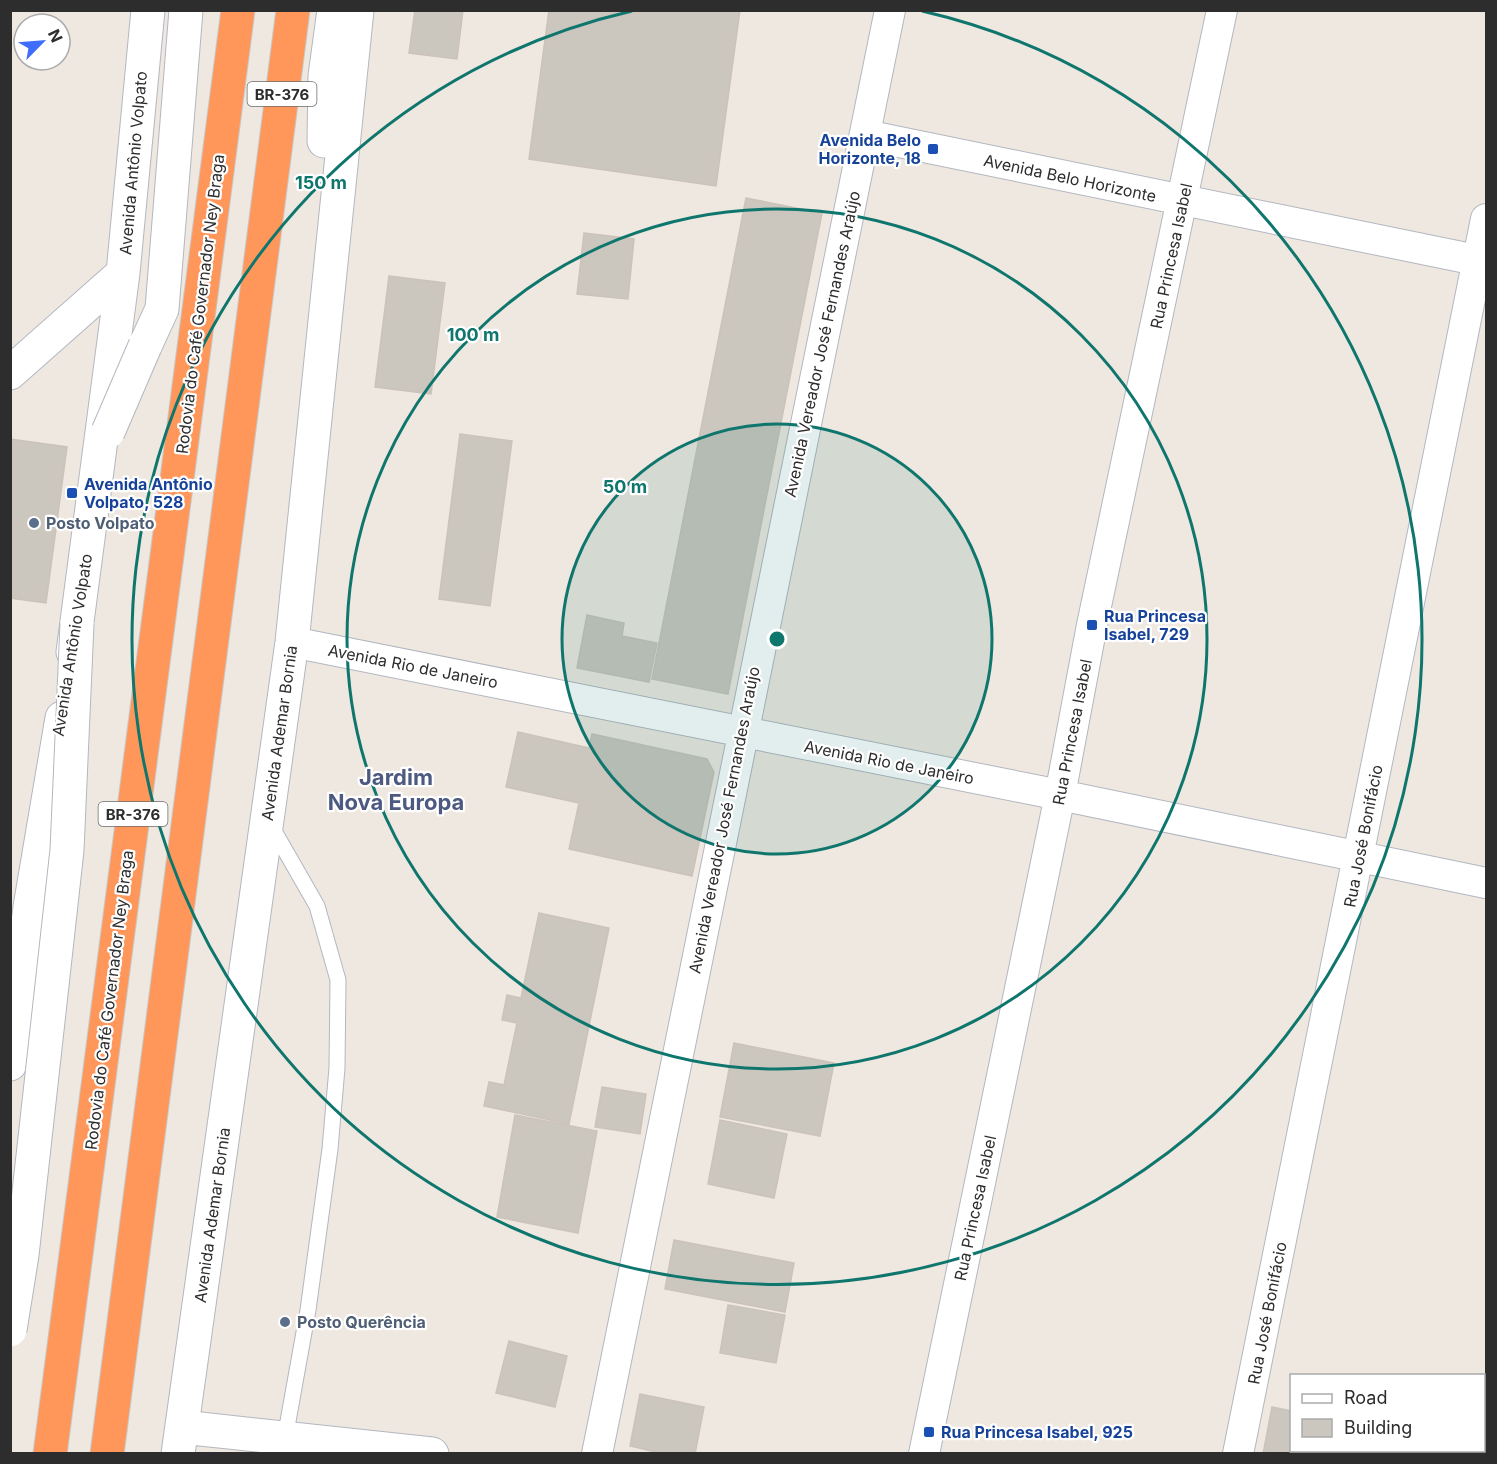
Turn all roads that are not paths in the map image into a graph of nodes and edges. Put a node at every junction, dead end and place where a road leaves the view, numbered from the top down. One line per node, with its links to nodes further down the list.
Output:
1 (148, 10): 13 (street, Avenida Antônio Volpato)
2 (186, 10): 16 (street, bridge)
3 (238, 10): 28 (highway, Rodovia do Café Governador Ney Braga / BR-376)
4 (293, 10): 29 (highway, BR-376)
5 (334, 10): 14 (street)
6 (357, 10): 14 (street, Avenida Ademar Bornia)
7 (890, 10): 9 (street, Avenida Vereador José Fernandes Araújo)
8 (1222, 10): 10 (street, Rua Princesa Isabel)
9 (865, 135): 10 (street, Avenida Belo Horizonte); 19 (street, Avenida Vereador José Fernandes Araújo)
10 (1183, 201): 12 (street, Avenida Belo Horizonte); 20 (street, Rua Princesa Isabel)
11 (1486, 219): 12 (street, Rua José Bonifácio)
12 (1482, 261): 22 (street, Rua José Bonifácio)
13 (123, 273): 15 (street); 16 (street, Avenida Antônio Volpato)
14 (323, 344): 18 (street, Avenida Ademar Bornia)
15 (10, 373)
16 (104, 441): 17 (street, Avenida Antônio Volpato)
17 (77, 624): 24 (street, Avenida Antônio Volpato); 25 (street, bridge)
18 (292, 642): 19 (street, Avenida Rio de Janeiro); 21 (street, Avenida Ademar Bornia)
19 (742, 733): 20 (street, Avenida Rio de Janeiro); 32 (street, Avenida Vereador José Fernandes Araújo)
20 (1060, 795): 22 (street, Avenida Rio de Janeiro); 33 (street, Rua Princesa Isabel)
21 (265, 834): 26 (lane); 27 (street, Avenida Ademar Bornia); 30 (street)
22 (1359, 858): 23 (street, Avenida Rio de Janeiro); 34 (street, Rua José Bonifácio)
23 (1486, 883)
24 (10, 1064)
25 (10, 1330)
26 (285, 1438): 27 (street); 31 (street)
27 (180, 1440)
28 (50, 1454)
29 (107, 1454)
30 (160, 1454)
31 (432, 1454)
32 (597, 1454)
33 (924, 1454)
34 (1238, 1454)

